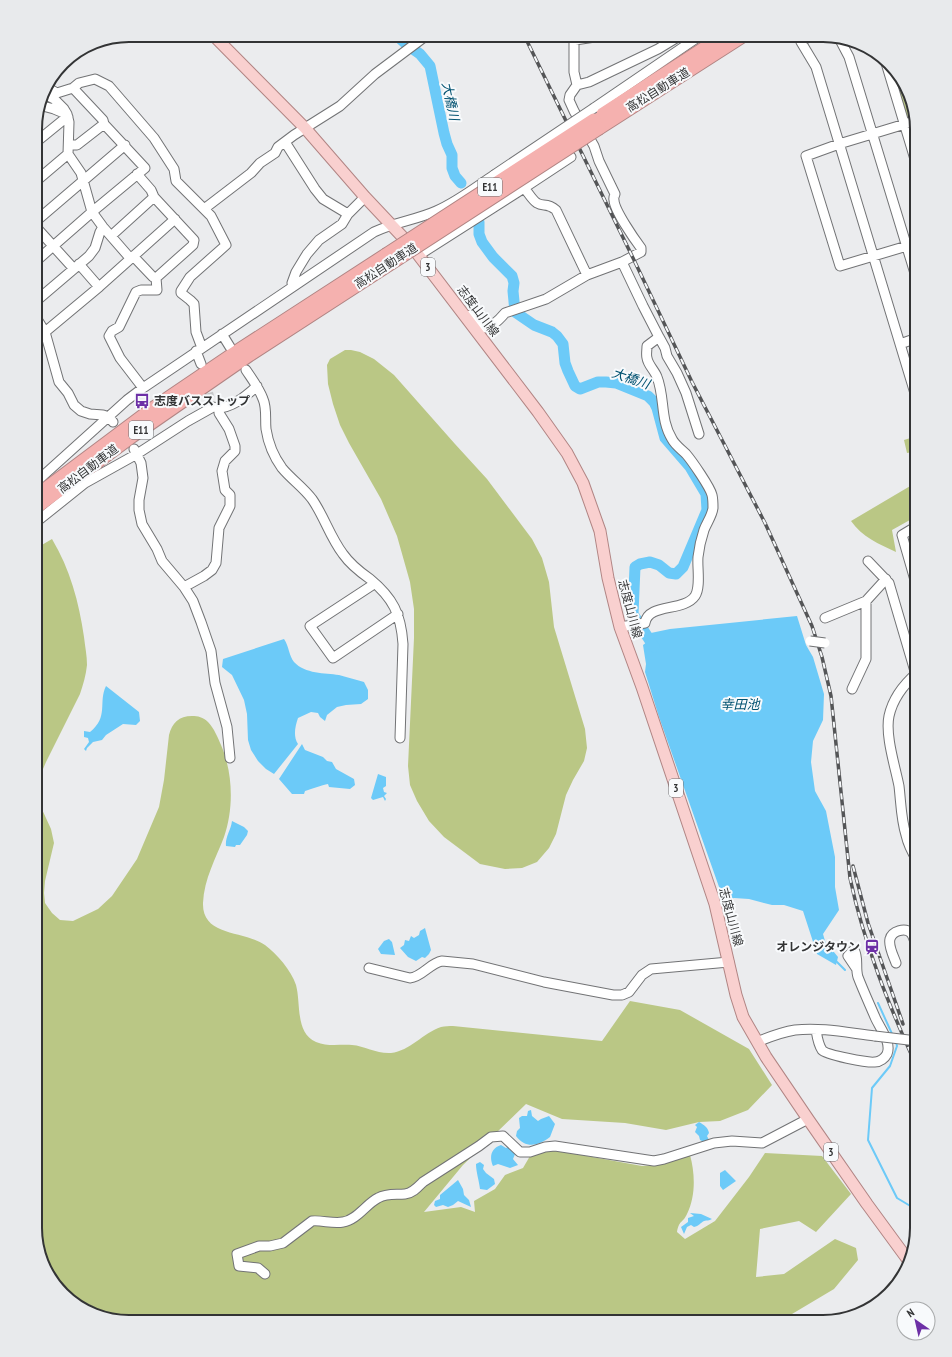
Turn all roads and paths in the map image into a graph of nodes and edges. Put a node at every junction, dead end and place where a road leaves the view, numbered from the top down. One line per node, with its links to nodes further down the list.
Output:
1 (220, 42): 21 (main road, 志度山川線 / 3)
2 (418, 42): 21 (street)
3 (574, 42): 11 (street)
4 (669, 42): 11 (street)
5 (692, 42): 17 (street)
6 (715, 42): 17 (highway, 高松自動車道 / E11)
7 (731, 42): 17 (highway, 高松自動車道 / E11)
8 (801, 42): 26 (street)
9 (841, 44): 22 (street)
10 (889, 72): 20 (street)
11 (578, 85): 54 (street)
12 (73, 88): 13 (street); 19 (street); 36 (street)
13 (52, 90)
14 (49, 97): 16 (street)
15 (45, 107): 16 (street)
16 (67, 116): 23 (street); 28 (street)
17 (595, 118): 41 (street, bridge); 53 (highway, 高松自動車道 / E11, bridge)
18 (909, 123): 20 (street)
19 (104, 124): 27 (street); 28 (street)
20 (904, 124): 22 (street); 25 (street)
21 (305, 128): 24 (street); 35 (main road, 志度山川線 / 3)
22 (872, 134): 26 (street); 47 (street)
23 (42, 138)
24 (285, 142): 36 (street); 38 (street)
25 (910, 143)
26 (839, 144): 50 (street); 50 (street)
27 (125, 145): 30 (street); 32 (street)
28 (68, 150): 31 (street); 32 (street)
29 (572, 157): 33 (street)
30 (137, 174): 34 (street); 37 (street)
31 (42, 175)
32 (83, 182): 37 (street); 39 (street)
33 (524, 188): 48 (street); 56 (street)
34 (154, 197): 40 (street); 44 (street)
35 (365, 197): 38 (street); 41 (main road, 志度山川線 / 3)
36 (204, 209): 69 (street)
37 (92, 212): 42 (street); 46 (street)
38 (348, 214): 58 (street)
39 (42, 216)
40 (175, 219): 52 (street); 57 (street)
41 (392, 224): 48 (main road, 志度山川線 / 3); 58 (street)
42 (103, 227): 44 (street); 55 (street)
43 (42, 234): 46 (street)
44 (111, 236): 52 (street)
45 (910, 245): 47 (street)
46 (53, 246): 49 (street); 55 (street)
47 (907, 246): 50 (street); 51 (street)
48 (419, 255): 61 (main road, 志度山川線 / 3)
49 (42, 256)
50 (873, 256): 67 (street)
51 (910, 256)
52 (131, 257): 57 (street); 59 (street)
53 (388, 259): 80 (highway, 高松自動車道 / E11); 81 (highway, 高松自動車道 / E11)
54 (622, 262): 56 (street); 65 (street)
55 (77, 267): 59 (street); 60 (street)
56 (587, 275): 61 (street)
57 (156, 278): 74 (street)
58 (294, 286): 64 (street)
59 (99, 287): 63 (street)
60 (42, 296)
61 (466, 317): 92 (main road, 志度山川線 / 3)
62 (42, 327): 63 (street)
63 (45, 332): 76 (street)
64 (222, 334): 68 (street); 69 (street)
65 (659, 337): 77 (street); 92 (street)
66 (910, 340): 67 (street)
67 (900, 344): 72 (street)
68 (230, 347)
69 (199, 350): 70 (street); 74 (street)
70 (201, 364)
71 (246, 370): 73 (street)
72 (910, 377)
73 (257, 386): 75 (street); 87 (street)
74 (142, 388): 76 (street)
75 (214, 405): 78 (street); 88 (street)
76 (111, 419): 79 (street)
77 (699, 434)
78 (136, 451): 82 (street); 88 (street)
79 (42, 477)
80 (42, 492)
81 (42, 503)
82 (42, 517)
83 (910, 530): 85 (street)
84 (868, 561): 86 (street)
85 (910, 563)
86 (886, 579): 89 (street); 95 (street)
87 (373, 582): 90 (street); 90 (street)
88 (184, 587): 99 (street)
89 (866, 601): 91 (street); 97 (street)
90 (398, 614): 98 (street)
91 (825, 618)
92 (620, 627): 102 (main road, 志度山川線 / 3)
93 (810, 641): 94 (street, bridge)
94 (825, 643)
95 (910, 654)
96 (910, 680): 100 (street)
97 (852, 689)
98 (400, 738)
99 (230, 758)
100 (910, 846)
101 (910, 932): 103 (street)
102 (729, 962): 104 (street); 108 (main road, 志度山川線 / 3)
103 (896, 963)
104 (369, 968)
105 (856, 968): 106 (street)
106 (816, 1030): 107 (street, bridge); 108 (street)
107 (910, 1040)
108 (757, 1042): 109 (main road, 志度山川線 / 3)
109 (808, 1120): 110 (main road, 志度山川線 / 3); 111 (street)
110 (905, 1256)
111 (265, 1274)

